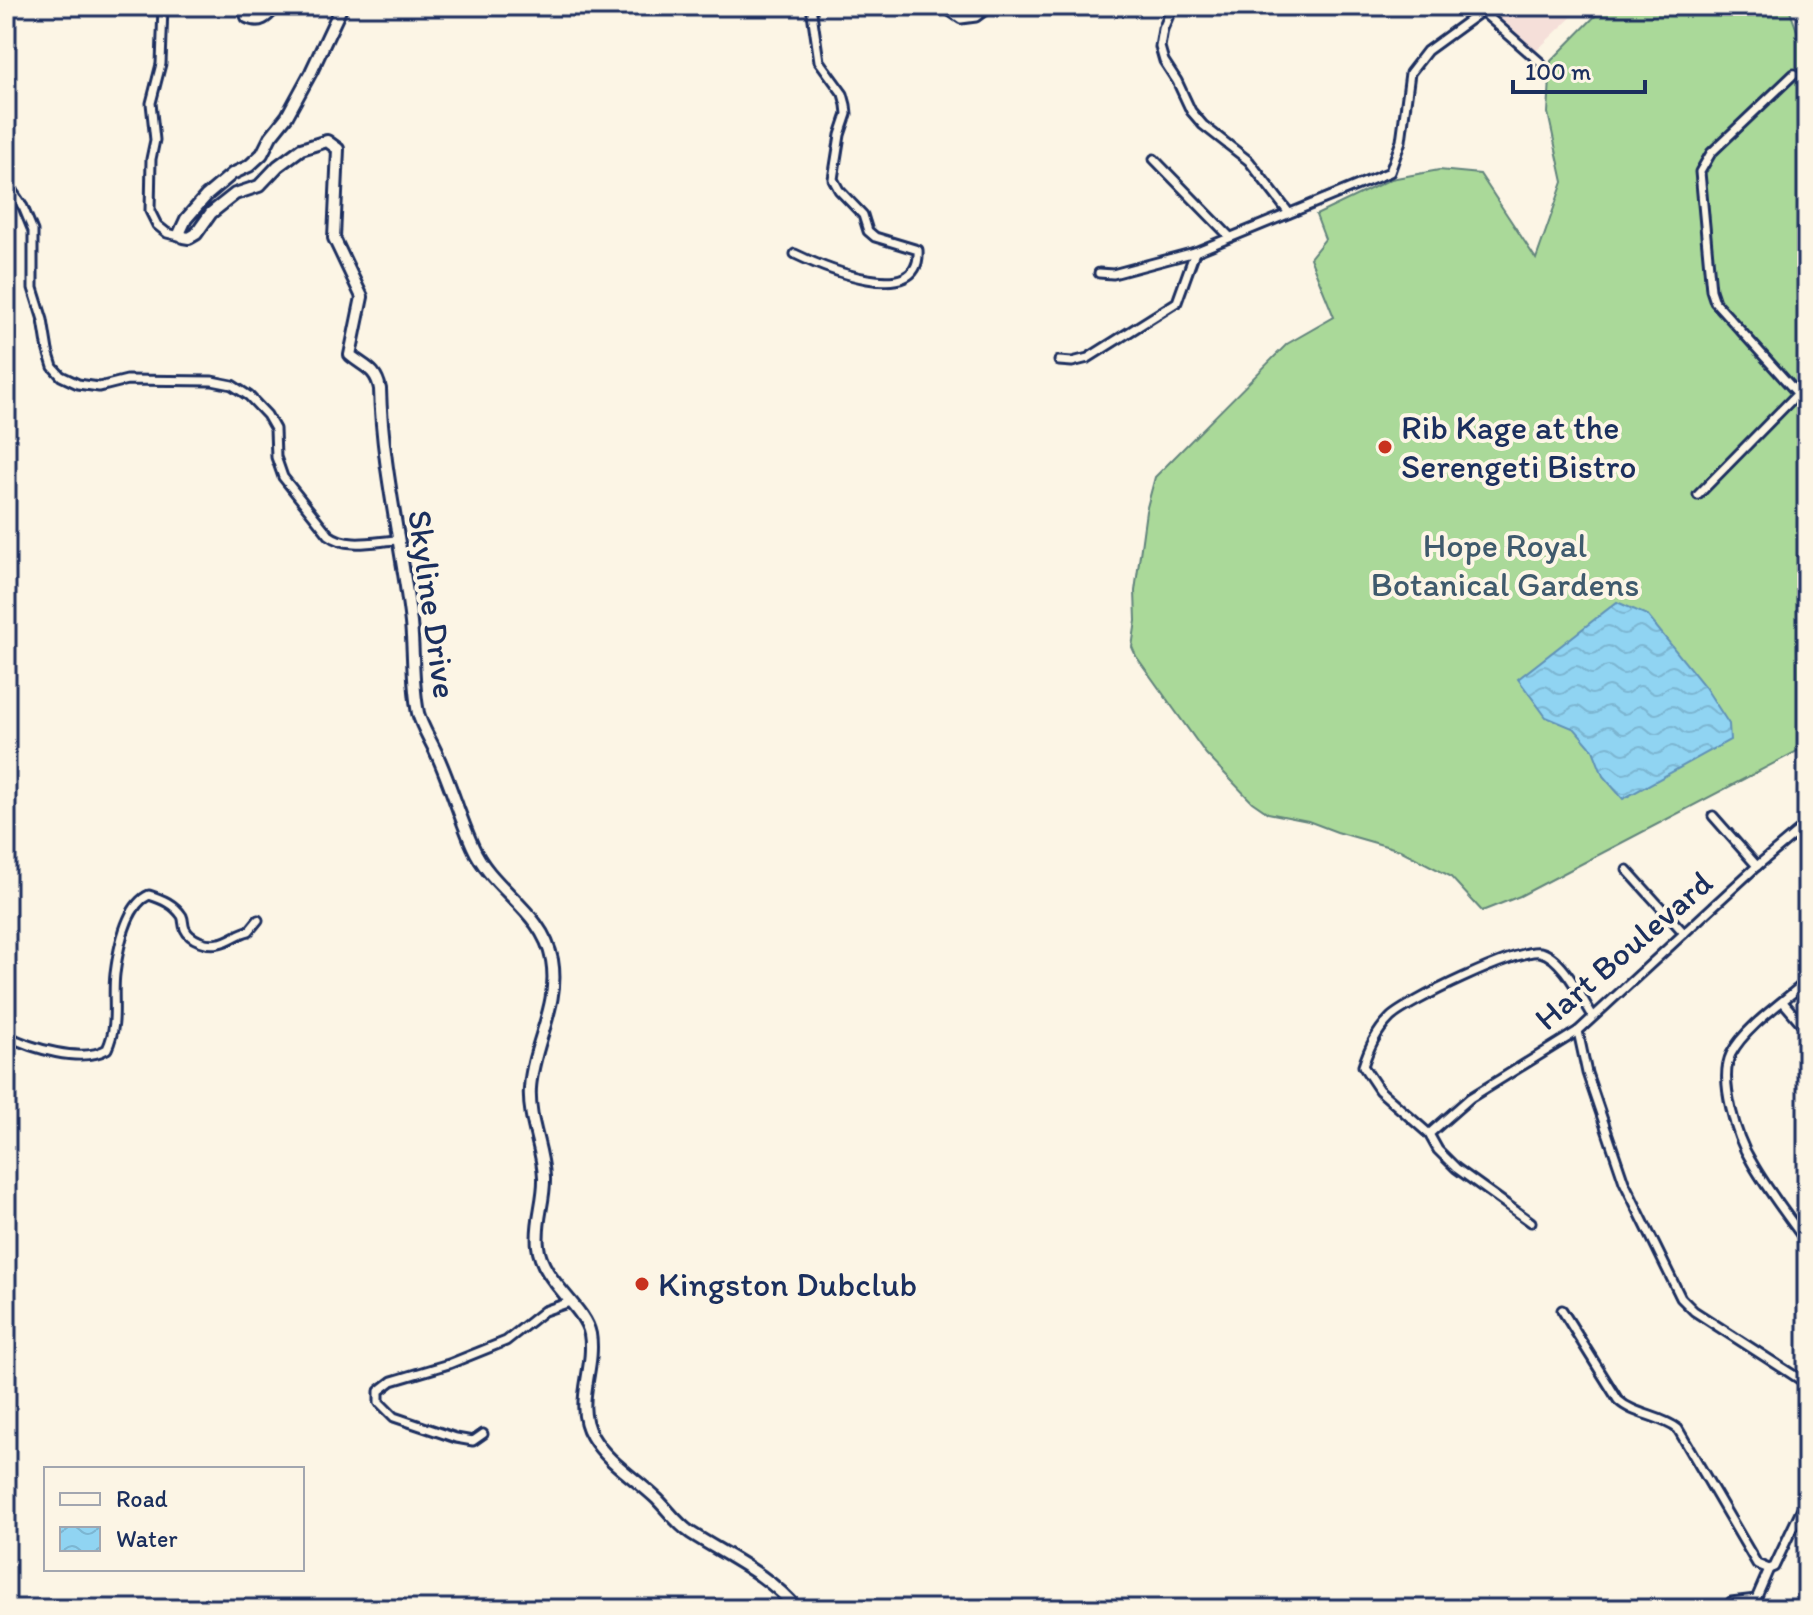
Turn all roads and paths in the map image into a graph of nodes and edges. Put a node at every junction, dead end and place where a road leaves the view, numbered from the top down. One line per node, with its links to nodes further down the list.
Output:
1 (163, 6): 18 (street)
2 (244, 6): 3 (street)
3 (276, 6)
4 (342, 6): 18 (street)
5 (811, 6): 20 (street)
6 (942, 6): 7 (street)
7 (991, 6)
8 (1173, 6): 16 (street)
9 (1479, 9): 10 (street); 16 (street)
10 (1541, 63)
11 (1794, 74): 24 (street)
12 (7, 136): 13 (street)
13 (6, 158)
14 (1154, 159): 17 (street)
15 (6, 182): 26 (street)
16 (1289, 213): 17 (street)
17 (1229, 236): 19 (street)
18 (183, 237): 26 (street, Skyline Drive)
19 (1195, 252): 21 (street); 22 (street)
20 (795, 254)
21 (1099, 273)
22 (1059, 361)
23 (1807, 384): 24 (street)
24 (1797, 393): 25 (street)
25 (1698, 495)
26 (397, 540): 44 (street, Skyline Drive)
27 (1713, 816): 29 (street)
28 (1807, 824): 29 (street, Hart Boulevard)
29 (1757, 866): 32 (street, Hart Boulevard)
30 (1627, 870): 32 (street)
31 (258, 920): 40 (street)
32 (1684, 933): 37 (street, Hart Boulevard)
33 (6, 964): 35 (street)
34 (1807, 981): 36 (street)
35 (6, 983)
36 (1783, 1002): 38 (street); 43 (street)
37 (1593, 1016): 39 (street, Hart Boulevard); 41 (street)
38 (1807, 1030)
39 (1578, 1031): 41 (street, Hart Boulevard); 46 (street)
40 (6, 1035)
41 (1429, 1134): 42 (street)
42 (1531, 1222)
43 (1807, 1243)
44 (570, 1302): 47 (street); 52 (street, Skyline Drive)
45 (1562, 1310): 49 (street)
46 (1807, 1387)
47 (483, 1434)
48 (1807, 1497): 49 (street)
49 (1769, 1569): 50 (street)
50 (1756, 1599): 51 (street); 53 (street)
51 (1731, 1602)
52 (797, 1609)
53 (1750, 1609)

